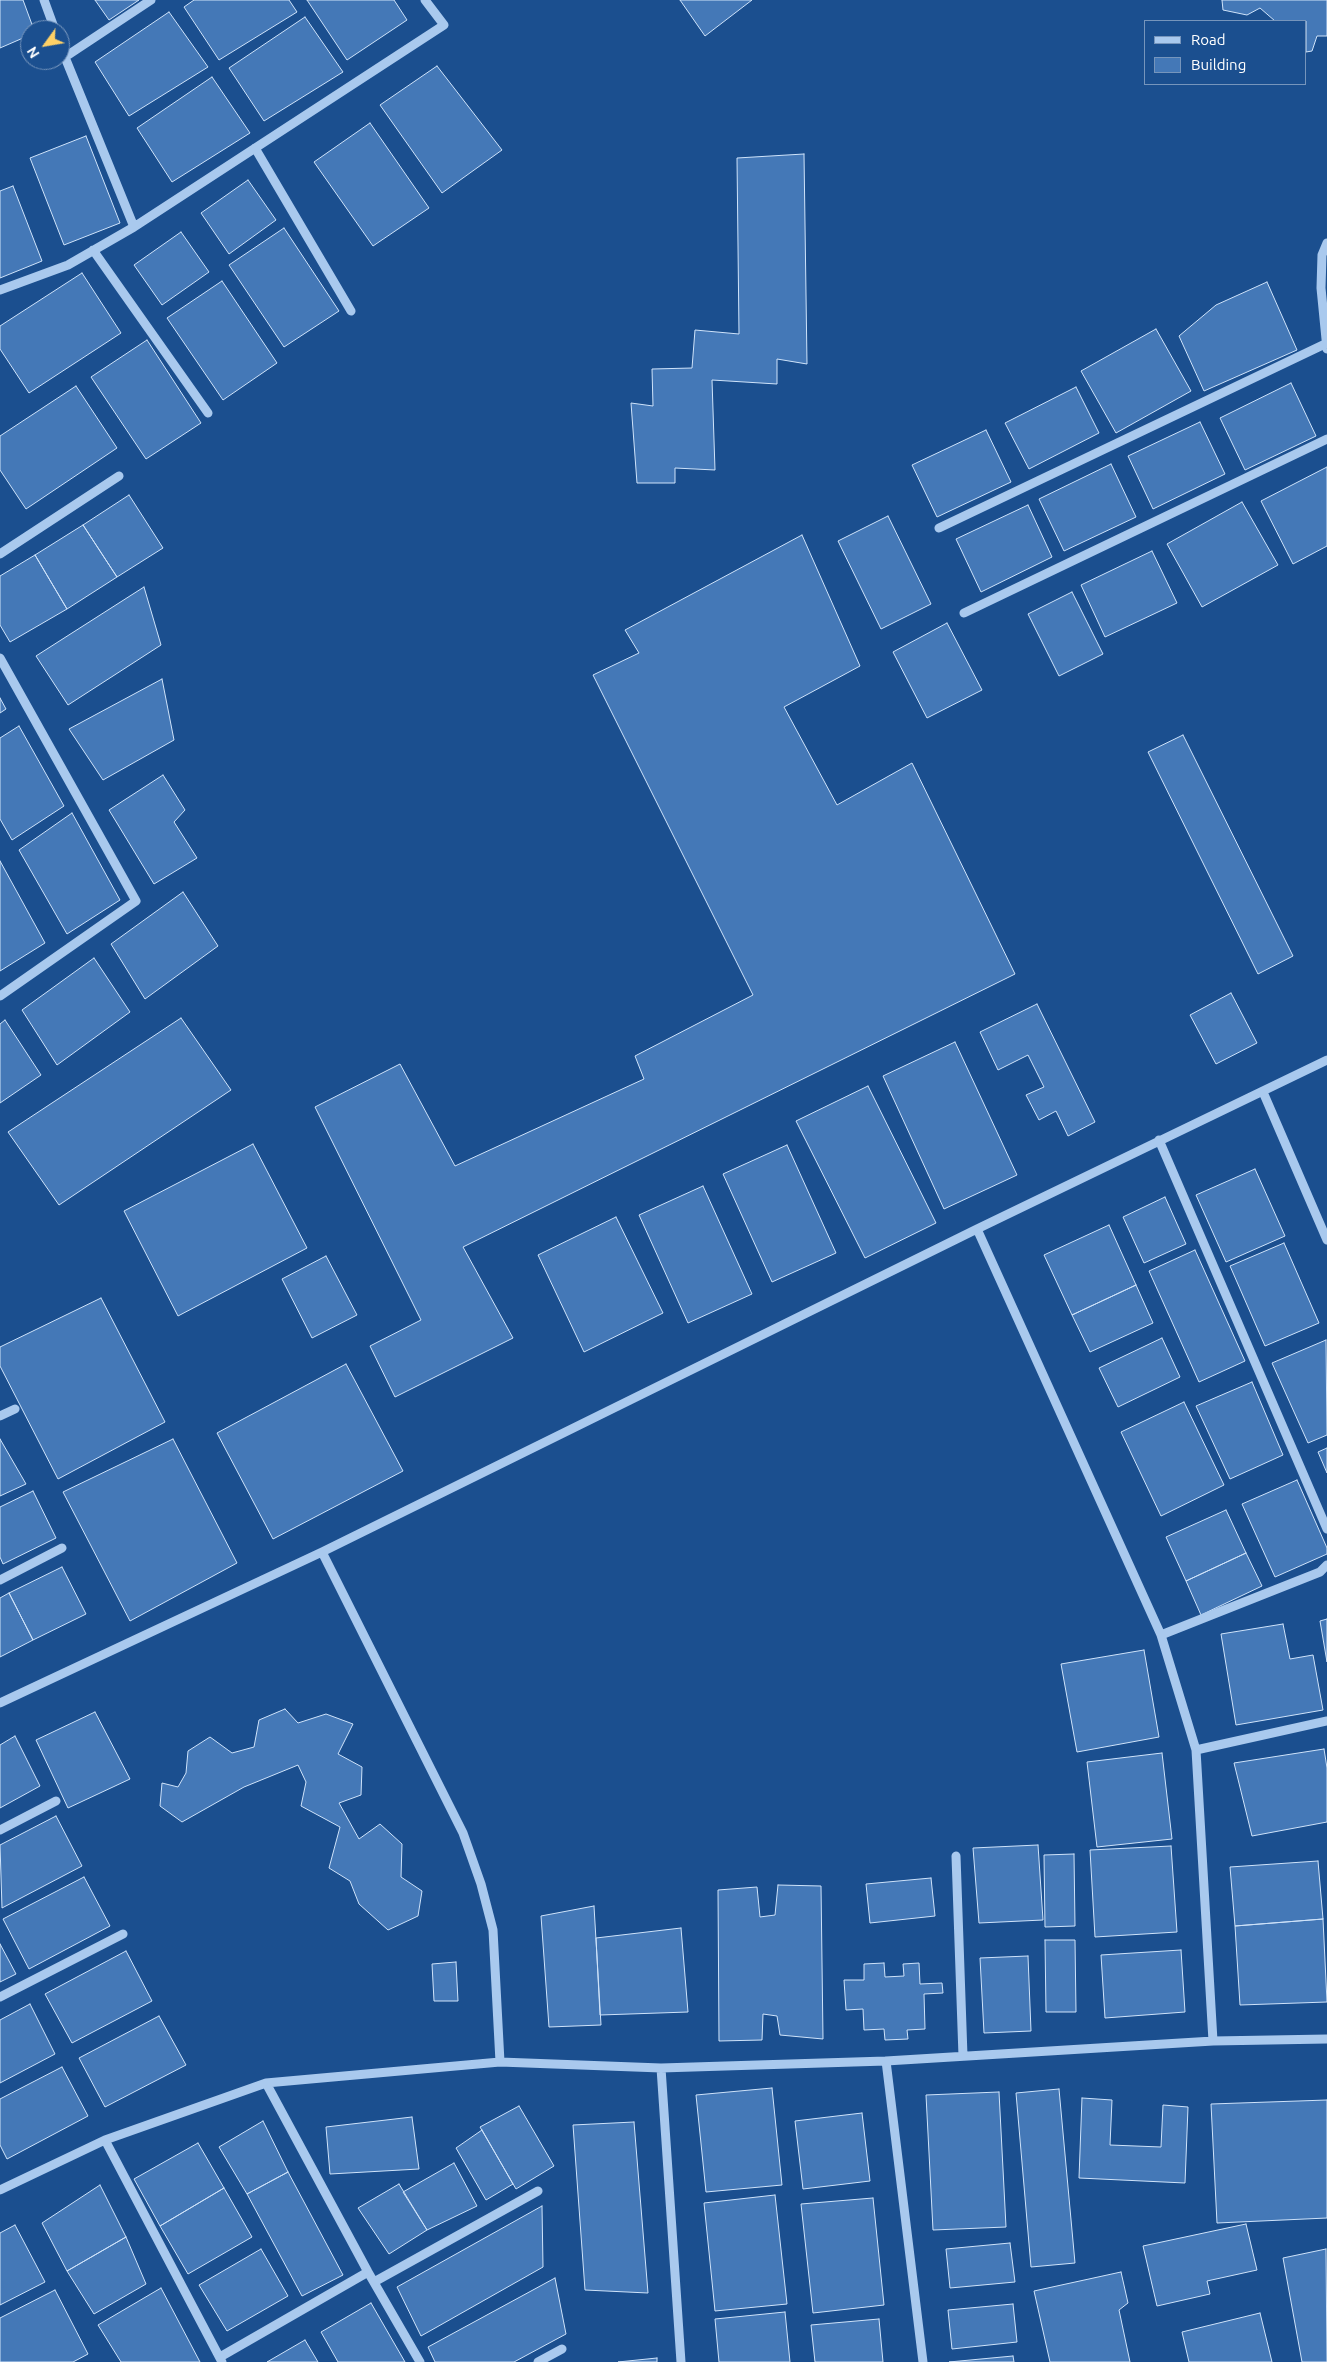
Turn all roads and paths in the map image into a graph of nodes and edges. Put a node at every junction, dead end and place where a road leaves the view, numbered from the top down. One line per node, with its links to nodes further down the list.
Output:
1 (44, 0): 4 (street)
2 (151, 0): 5 (street)
3 (425, 0): 7 (street)
4 (51, 20)
5 (70, 53)
6 (69, 70): 8 (street)
7 (255, 148): 8 (street); 12 (street)
8 (134, 227): 10 (street)
9 (1327, 243): 13 (street)
10 (93, 250): 11 (street); 14 (street)
11 (0, 290)
12 (351, 311)
13 (1326, 345): 17 (street)
14 (208, 413)
15 (1327, 439): 19 (street)
16 (119, 476): 18 (street)
17 (939, 528)
18 (0, 554)
19 (964, 613)
20 (0, 658): 21 (street)
21 (0, 996)
22 (1327, 1060): 23 (street)
23 (1263, 1092): 24 (street); 26 (street)
24 (1158, 1140): 25 (street); 29 (street)
25 (977, 1229): 31 (street); 34 (street)
26 (1327, 1240)
27 (15, 1409): 28 (street)
28 (0, 1416)
29 (1327, 1529)
30 (62, 1548): 33 (street)
31 (322, 1552): 35 (street); 47 (street)
32 (1327, 1565): 34 (street)
33 (0, 1580)
34 (1162, 1635): 37 (street)
35 (0, 1703)
36 (1327, 1721): 37 (street)
37 (1196, 1750): 44 (street)
38 (56, 1801): 39 (street)
39 (0, 1830)
40 (956, 1856): 45 (street)
41 (123, 1934): 42 (street)
42 (0, 1997)
43 (1327, 2039): 44 (street)
44 (1214, 2041): 45 (street)
45 (963, 2056): 46 (street)
46 (886, 2061): 48 (street); 60 (street)
47 (500, 2062): 48 (street); 49 (street)
48 (661, 2068): 59 (street)
49 (266, 2083): 50 (street); 53 (street)
50 (105, 2140): 51 (street); 56 (street)
51 (0, 2190)
52 (538, 2191): 54 (street)
53 (368, 2272): 54 (street); 56 (street)
54 (374, 2282): 57 (street)
55 (562, 2349): 58 (street)
56 (221, 2360)
57 (420, 2362)
58 (538, 2362)
59 (681, 2362)
60 (923, 2362)

